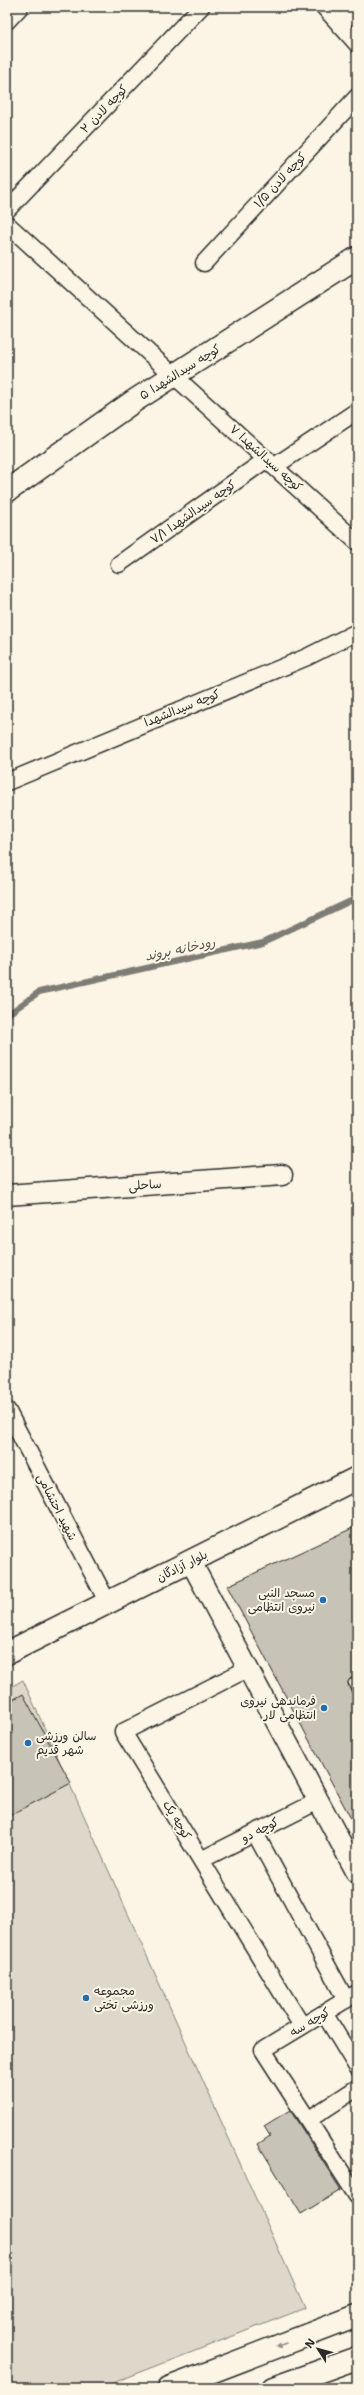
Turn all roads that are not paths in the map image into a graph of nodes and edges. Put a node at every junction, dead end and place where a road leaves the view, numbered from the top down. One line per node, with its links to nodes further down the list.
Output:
1 (20, 7): 5 (street)
2 (201, 7): 9 (street, کوچه لادن ۲)
3 (324, 7): 6 (street)
4 (355, 7): 6 (street)
5 (7, 21)
6 (340, 26): 7 (street)
7 (357, 44)
8 (357, 97): 12 (street, کوچه لادن ۱/۵)
9 (7, 210)
10 (7, 224): 13 (street, کوچه سیدالشهدا ۷)
11 (357, 258): 13 (main road, کوچه سیدالشهدا ۵)
12 (204, 263)
13 (176, 375): 15 (street, کوچه سیدالشهدا ۷); 16 (main road, کوچه سیدالشهدا ۵)
14 (357, 411): 15 (street, کوچه سیدالشهدا ۷/۱)
15 (271, 462): 17 (street, کوچه سیدالشهدا ۷); 18 (street, کوچه سیدالشهدا ۷/۱)
16 (7, 491)
17 (357, 542)
18 (119, 564)
19 (357, 632): 20 (street, کوچه سیدالشهدا)
20 (7, 782)
21 (282, 1175): 22 (street, ساحلی)
22 (7, 1194)
23 (7, 1410): 26 (street, شهید احتشامی)
24 (357, 1478): 25 (main road, بلوار آزادگان)
25 (191, 1562): 26 (main road, بلوار آزادگان); 28 (street)
26 (108, 1603): 27 (main road, بلوار آزادگان)
27 (7, 1653)
28 (247, 1669): 29 (street); 31 (street, کوچه یک)
29 (318, 1801): 30 (street, کوچه دو); 32 (street)
30 (255, 1833): 31 (street, کوچه دو); 33 (street)
31 (201, 1860): 35 (street, کوچه یک)
32 (357, 1873)
33 (351, 1996): 34 (street, کوچه سه)
34 (324, 2014): 35 (street, کوچه سه); 36 (street)
35 (302, 2026): 38 (street, کوچه سه)
36 (357, 2067)
37 (357, 2088): 38 (street)
38 (308, 2120): 39 (street)
39 (356, 2193)
40 (357, 2316): 43 (main road, one-way to 43)
41 (357, 2358): 42 (main road)
42 (284, 2386)
43 (169, 2388)

